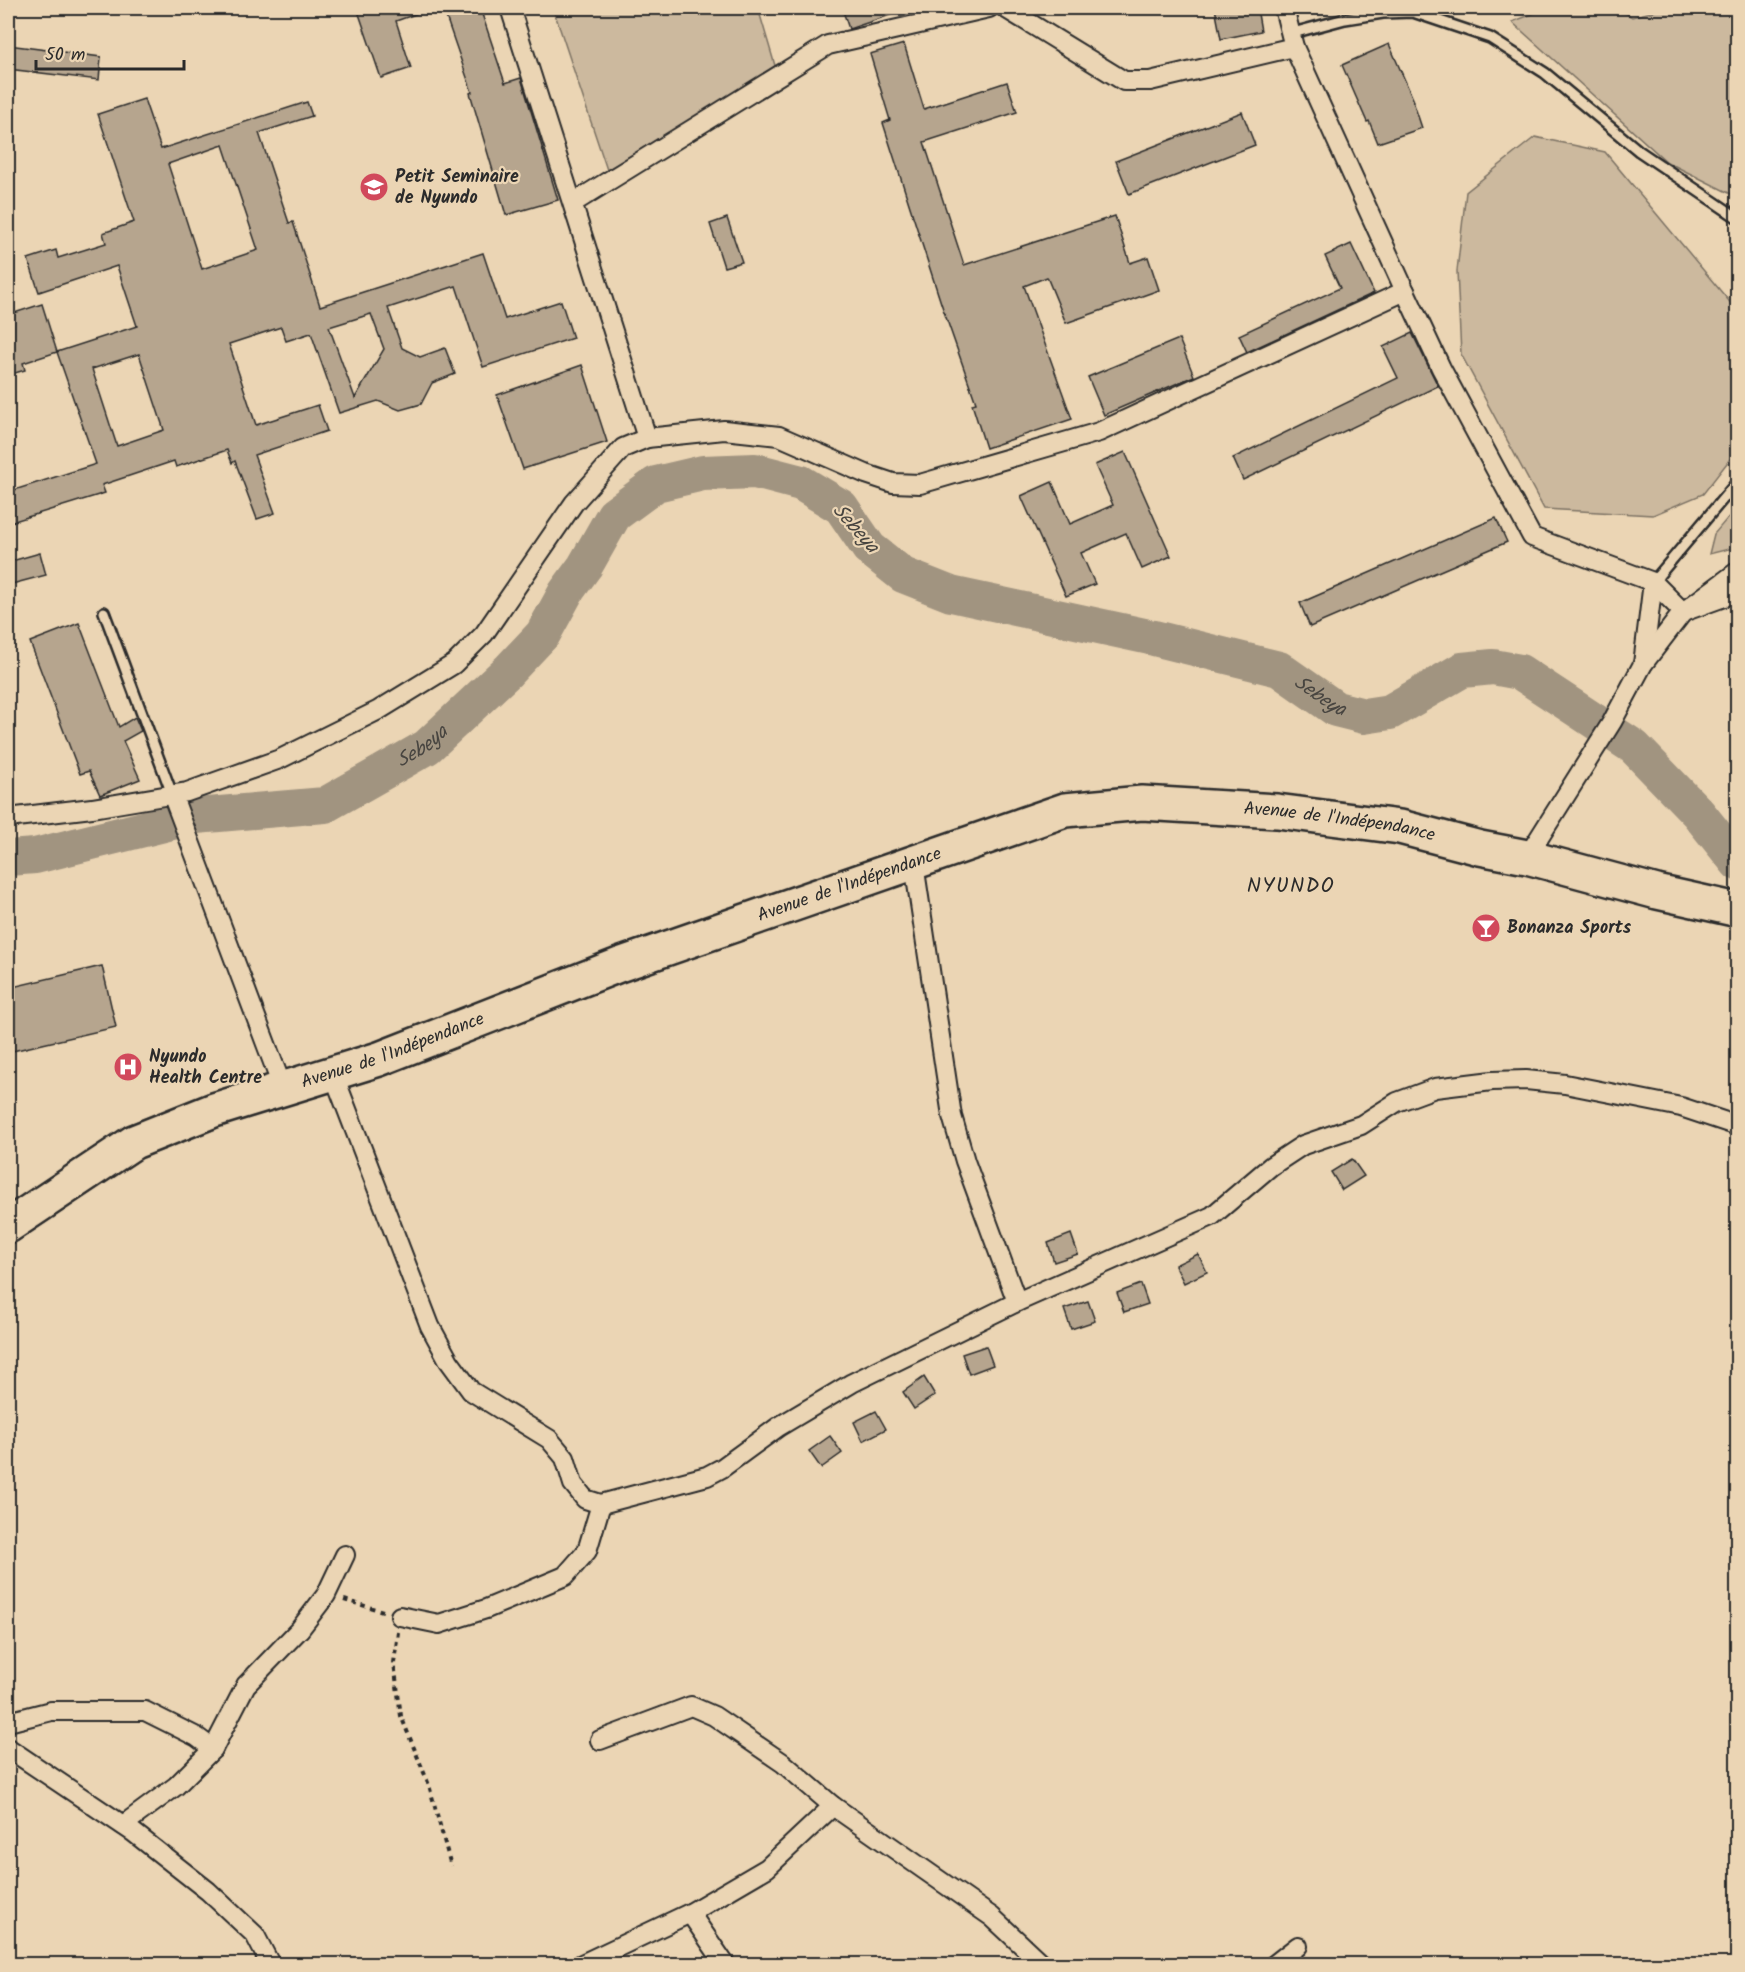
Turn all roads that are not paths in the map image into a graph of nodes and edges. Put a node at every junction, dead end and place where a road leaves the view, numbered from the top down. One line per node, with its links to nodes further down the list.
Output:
1 (510, 8): 6 (street)
2 (989, 8): 6 (street)
3 (1005, 8): 5 (street)
4 (1284, 8): 5 (street)
5 (1292, 40): 7 (lane); 8 (street)
6 (573, 203): 9 (street)
7 (1737, 218)
8 (1405, 291): 9 (street); 12 (street)
9 (647, 438): 17 (street)
10 (1737, 481): 12 (lane)
11 (1737, 570): 15 (street)
12 (1653, 582): 15 (street); 16 (street)
13 (1737, 592): 15 (street)
14 (104, 612): 17 (lane)
15 (1683, 612): 16 (street)
16 (1643, 664): 19 (street)
17 (176, 803): 18 (street); 23 (street)
18 (8, 818)
19 (1527, 857): 20 (highway, Avenue de l'Indépendance); 21 (highway, Avenue de l'Indépendance)
20 (914, 864): 22 (highway, Avenue de l'Indépendance); 26 (street)
21 (1737, 910)
22 (333, 1073): 23 (highway, Avenue de l'Indépendance); 27 (street)
23 (283, 1089): 25 (highway, Avenue de l'Indépendance)
24 (1737, 1126): 26 (street)
25 (8, 1226)
26 (1017, 1302): 27 (street)
27 (601, 1504): 29 (street)
28 (345, 1555): 33 (street)
29 (400, 1616)
30 (8, 1722): 33 (street)
31 (600, 1740): 34 (street)
32 (8, 1748): 35 (street)
33 (213, 1749): 35 (street)
34 (833, 1806): 36 (street); 41 (street)
35 (123, 1825): 38 (street)
36 (690, 1913): 39 (street); 40 (street)
37 (1298, 1946): 42 (street)
38 (270, 1965)
39 (582, 1965)
40 (725, 1965)
41 (1042, 1965)
42 (1275, 1965)

